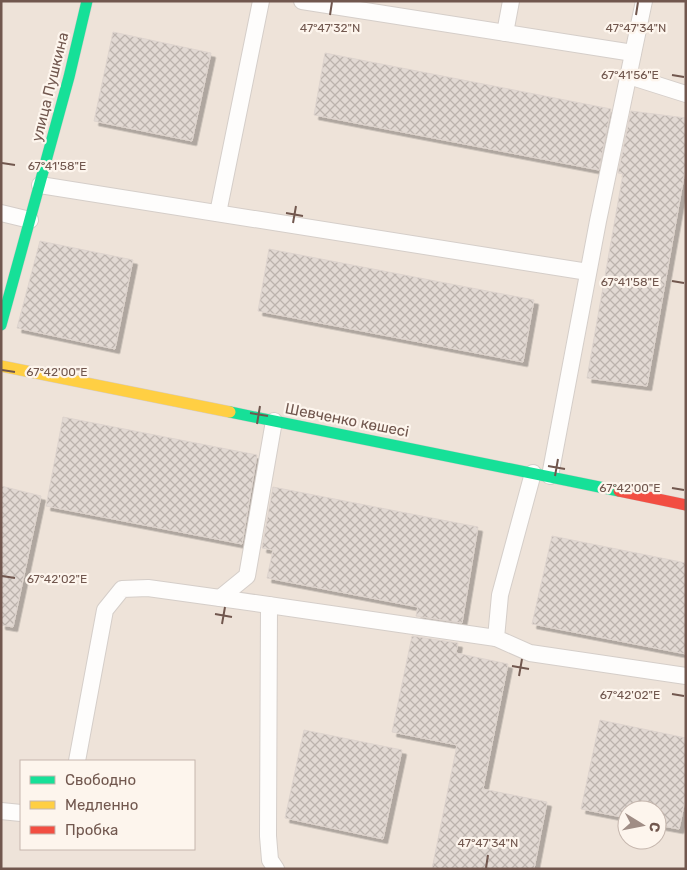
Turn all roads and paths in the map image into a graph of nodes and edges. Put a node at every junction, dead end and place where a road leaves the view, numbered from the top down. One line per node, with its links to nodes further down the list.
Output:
1 (87, 1): 10 (street, улица Пушкина)
2 (261, 1): 12 (lane)
3 (302, 1): 6 (lane)
4 (511, 1): 6 (lane)
5 (644, 1): 7 (lane)
6 (505, 33): 7 (lane)
7 (633, 53): 8 (lane)
8 (629, 76): 9 (lane); 14 (lane)
9 (686, 94)
10 (40, 184): 12 (lane); 13 (street, улица Пушкина)
11 (1, 213): 13 (lane)
12 (218, 213): 14 (lane)
13 (30, 220): 15 (street, улица Пушкина)
14 (588, 272): 19 (lane)
15 (1, 324)
16 (1, 366): 17 (street, Шевченко көшесі)
17 (274, 421): 18 (street, Шевченко көшесі); 21 (lane)
18 (533, 472): 19 (street, Шевченко көшесі); 23 (lane)
19 (550, 476): 20 (street, Шевченко көшесі)
20 (686, 505)
21 (220, 598): 22 (lane); 25 (lane)
22 (269, 605): 23 (lane); 28 (lane)
23 (496, 638): 24 (lane)
24 (686, 676)
25 (77, 760)
26 (1, 811): 27 (lane)
27 (20, 813)
28 (276, 869)

